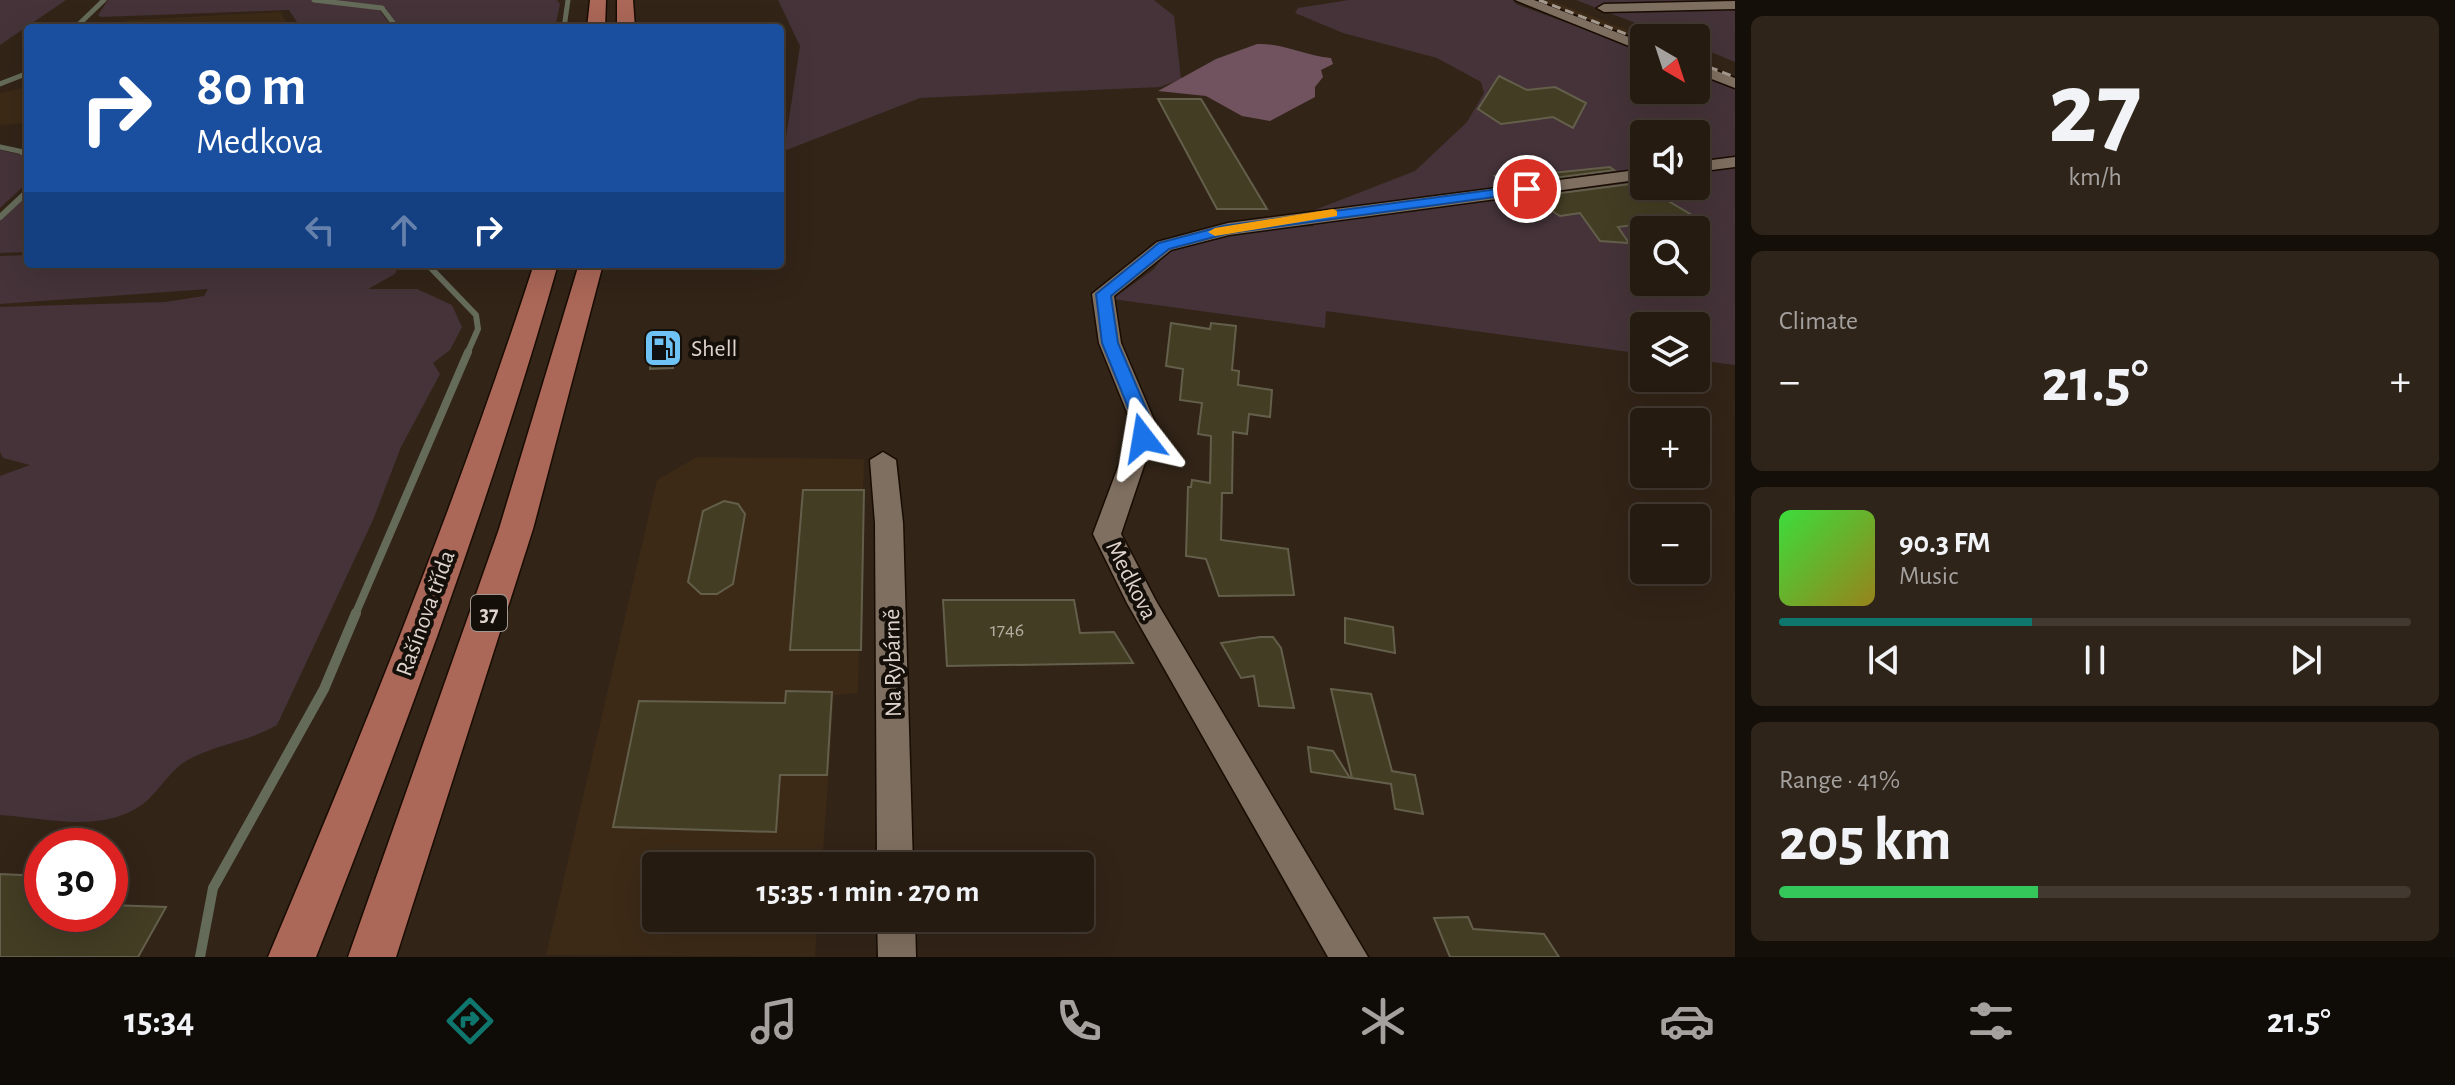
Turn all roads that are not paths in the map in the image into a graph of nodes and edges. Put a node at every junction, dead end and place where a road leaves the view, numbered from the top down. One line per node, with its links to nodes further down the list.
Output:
1 (598, 0): 6 (main road)
2 (625, 0): 7 (main road)
3 (1522, 0): 8 (street)
4 (1735, 5): 5 (street)
5 (1604, 8)
6 (596, 24)
7 (626, 24)
8 (1630, 42)
9 (1710, 73): 10 (street)
10 (1735, 83)
11 (1735, 162): 12 (street)
12 (1710, 165)
13 (1630, 176): 22 (street, Medkova)
14 (545, 268): 19 (main road, Rašínova třída)
15 (590, 268): 20 (main road, 37)
16 (883, 460): 17 (street, Na Rybárně)
17 (895, 852)
18 (896, 932): 21 (street)
19 (292, 957)
20 (372, 957)
21 (897, 957)
22 (1349, 957)

